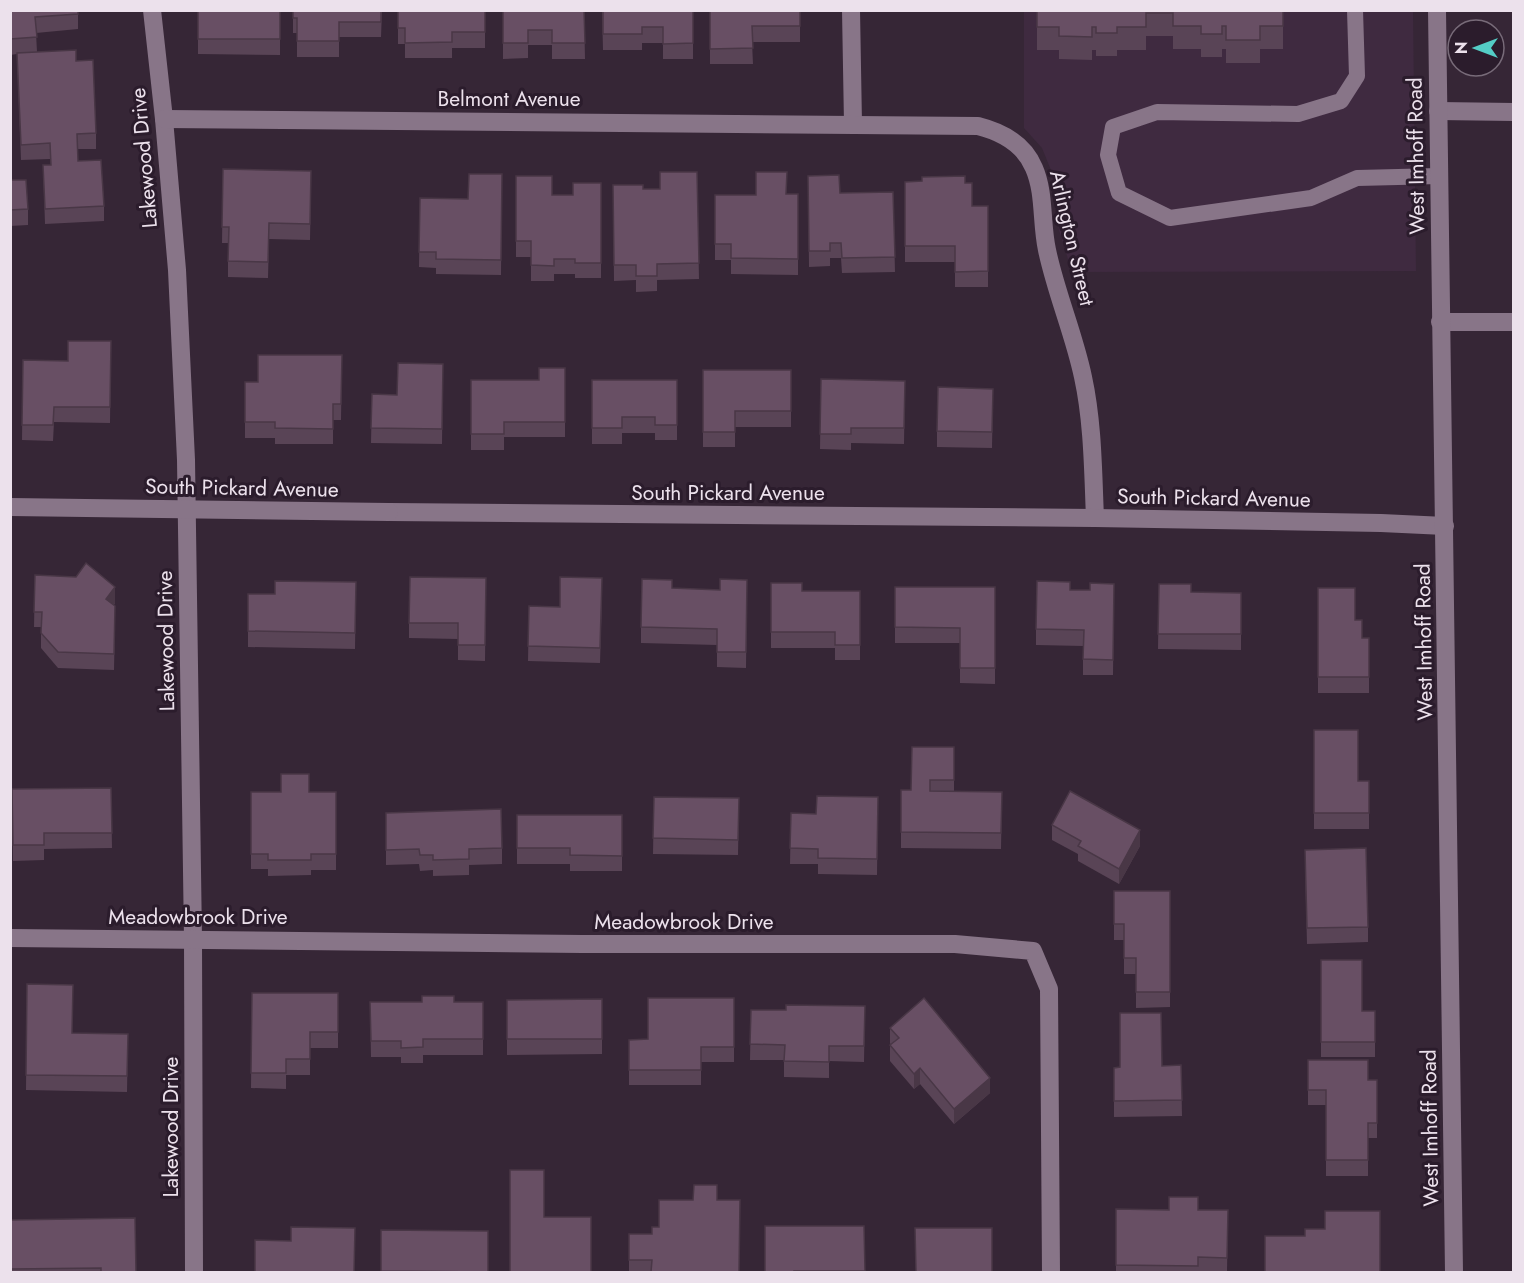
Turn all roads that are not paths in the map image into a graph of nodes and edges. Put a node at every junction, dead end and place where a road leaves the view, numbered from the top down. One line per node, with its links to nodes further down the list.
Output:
1 (152, 10): 7 (street, Lakewood Drive)
2 (851, 10): 8 (street)
3 (1355, 10): 9 (lane)
4 (1437, 10): 5 (street, West Imhoff Road)
5 (1438, 111): 6 (street); 9 (street, West Imhoff Road)
6 (1514, 112)
7 (164, 119): 8 (street, Belmont Avenue); 13 (street, Lakewood Drive)
8 (854, 124): 14 (street, Arlington Street)
9 (1438, 176): 10 (street, West Imhoff Road)
10 (1440, 322): 11 (street); 15 (street, West Imhoff Road)
11 (1514, 322)
12 (10, 507): 13 (street, South Pickard Avenue)
13 (186, 511): 14 (street, South Pickard Avenue); 17 (street, Lakewood Drive)
14 (1095, 518): 15 (street, South Pickard Avenue)
15 (1445, 526): 20 (street, West Imhoff Road)
16 (10, 938): 17 (street, Meadowbrook Drive)
17 (193, 939): 18 (street, Lakewood Drive); 19 (street, Meadowbrook Drive)
18 (194, 1272)
19 (1050, 1272)
20 (1454, 1272)

